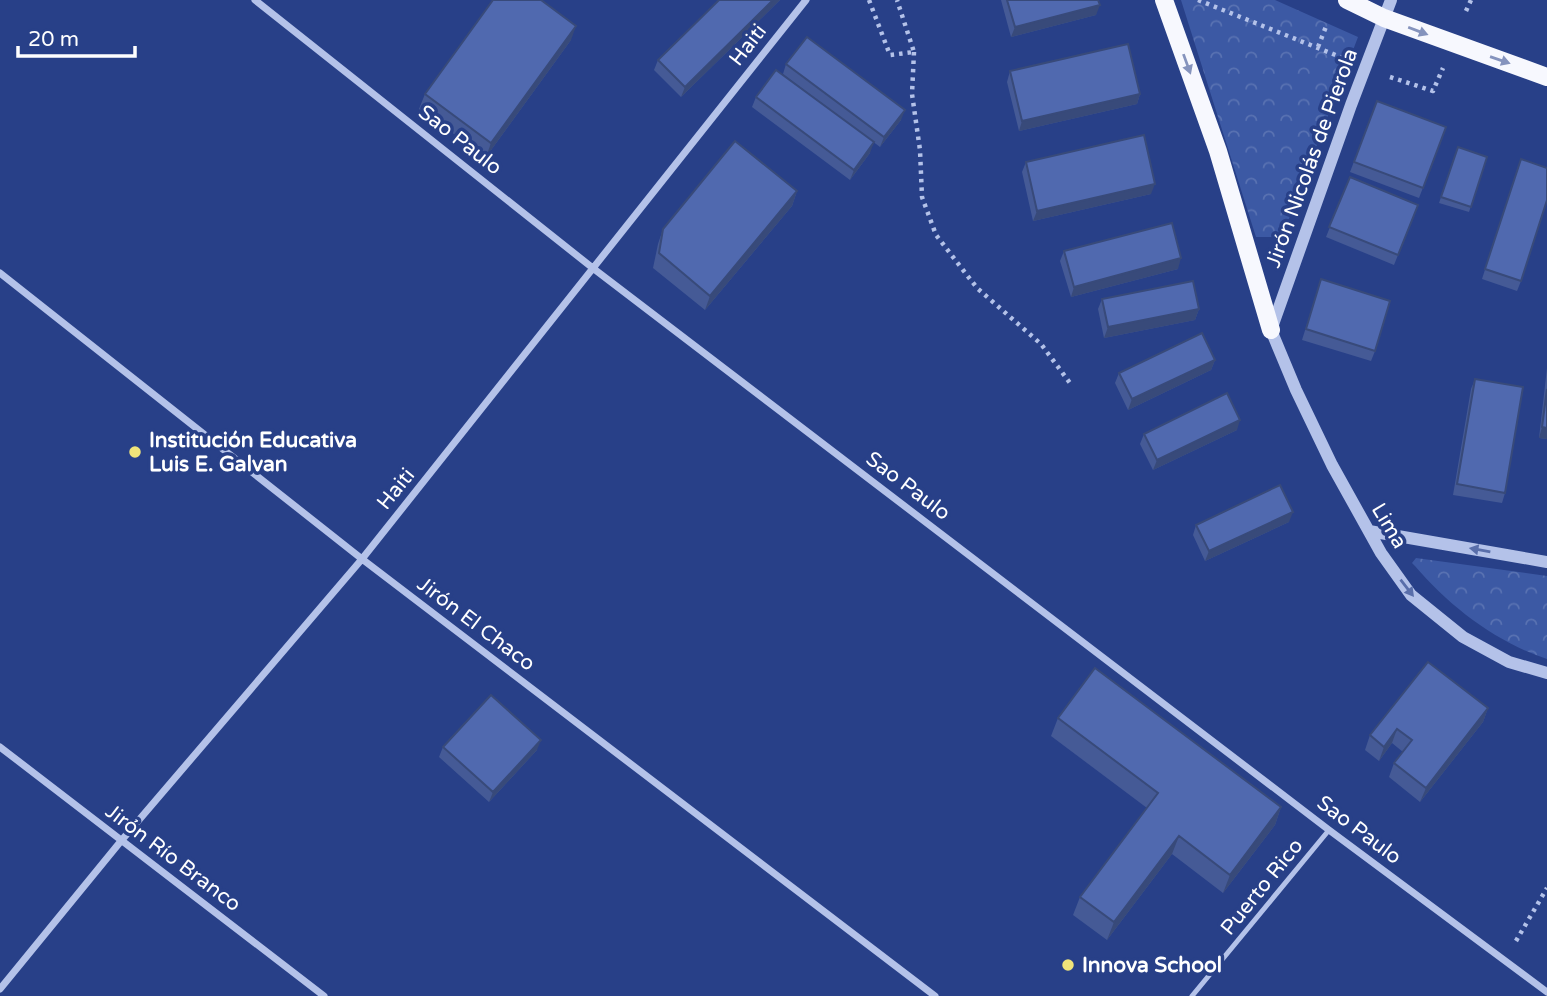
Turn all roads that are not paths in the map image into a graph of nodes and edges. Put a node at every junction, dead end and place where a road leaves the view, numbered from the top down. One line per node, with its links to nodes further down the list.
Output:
1 (255, 0): 8 (street, Sao Paulo)
2 (806, 0): 8 (street, Haiti)
3 (1164, 0): 10 (main road, one-way to 10)
4 (1347, 0): 6 (main road)
5 (1391, 0): 6 (street, Jirón Nicolás de Pierola)
6 (1384, 18): 7 (main road, one-way to 7); 10 (street, Jirón Nicolás de Pierola)
7 (1547, 77)
8 (594, 269): 12 (street, Haiti); 16 (street, Sao Paulo)
9 (0, 273): 12 (street, Jirón El Chaco)
10 (1271, 330): 11 (street, Lima)
11 (1369, 531): 13 (street, one-way to 11); 14 (street, Lima, one-way to 14)
12 (362, 559): 17 (street, Haiti); 21 (street, Jirón El Chaco)
13 (1547, 562)
14 (1547, 673)
15 (0, 747): 17 (street, Jirón Río Branco)
16 (1329, 830): 19 (street, Sao Paulo); 22 (lane, Puerto Rico)
17 (121, 841): 18 (street, Haiti); 20 (street, Jirón Río Branco)
18 (0, 989)
19 (1547, 992)
20 (324, 996)
21 (935, 996)
22 (1192, 996)

